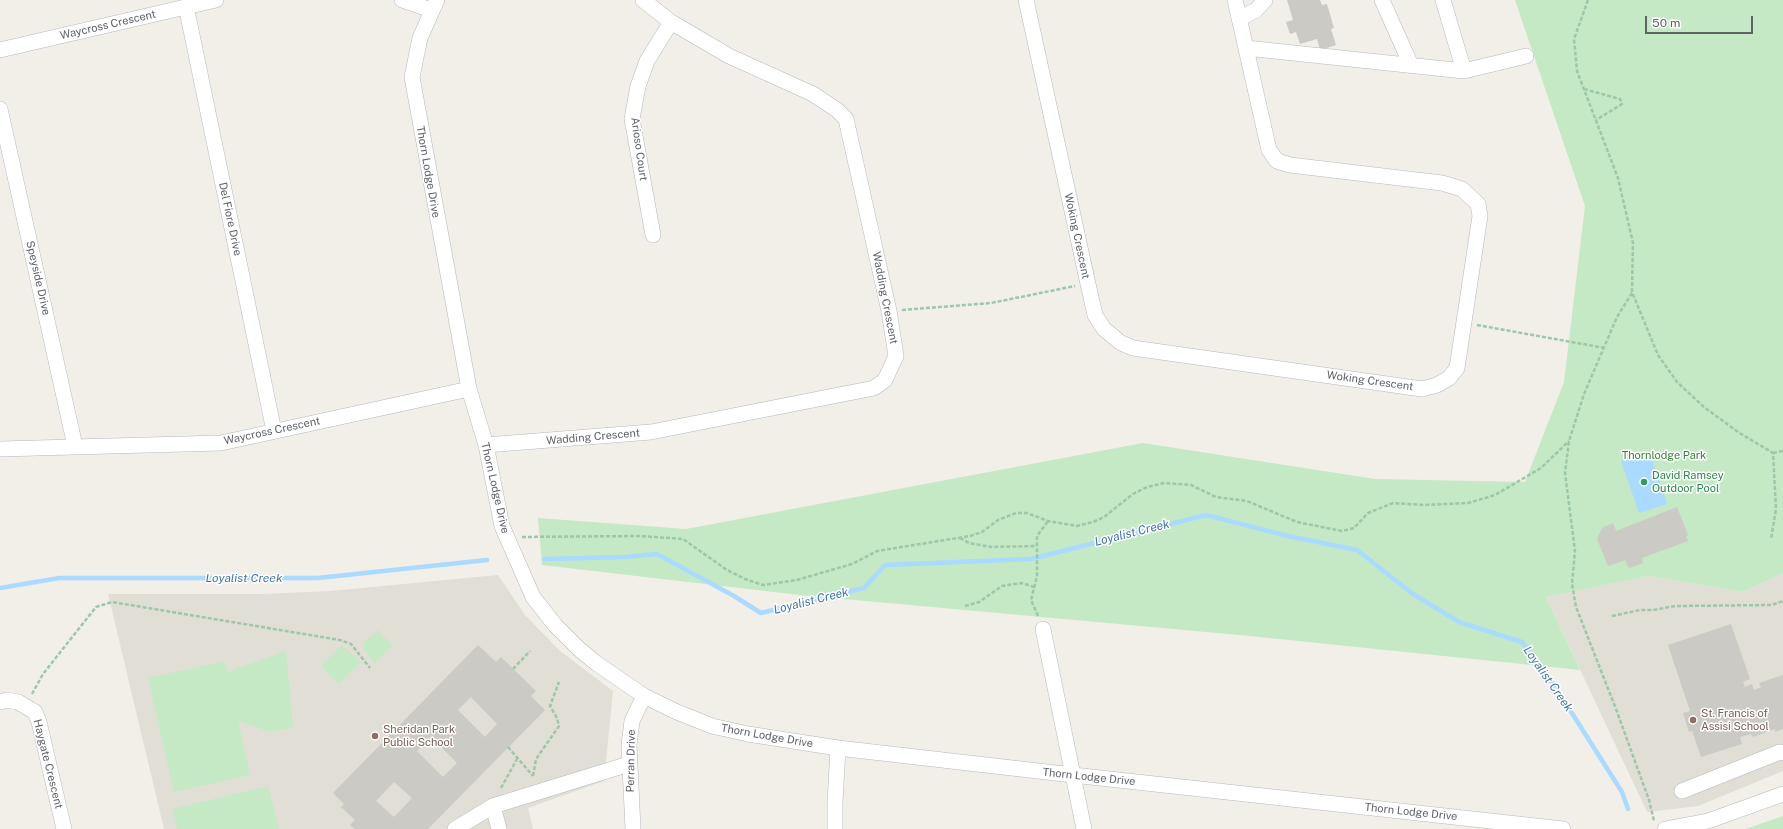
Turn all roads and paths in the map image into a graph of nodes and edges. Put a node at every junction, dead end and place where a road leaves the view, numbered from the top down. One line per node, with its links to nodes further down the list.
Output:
1 (216, 0): 11 (street, Waycross Crescent)
2 (402, 0): 10 (street)
3 (643, 0): 13 (street, Wadding Crescent)
4 (1026, 0): 23 (street, Woking Crescent)
5 (1235, 0): 12 (street, Woking Crescent)
6 (1265, 0): 12 (street)
7 (1382, 0): 17 (street)
8 (1442, 0): 18 (street)
9 (1588, 0): 19 (path)
10 (434, 5): 28 (street, Thorn Lodge Drive)
11 (186, 6): 15 (street, Waycross Crescent); 29 (street, Del Fiore Drive)
12 (1239, 19): 14 (street, Woking Crescent)
13 (671, 22): 22 (street, Arioso Court); 25 (street, Wadding Crescent)
14 (1246, 48): 17 (street); 26 (street, Woking Crescent)
15 (0, 50)
16 (1526, 56): 18 (street)
17 (1411, 66): 18 (street)
18 (1464, 71)
19 (1584, 89): 21 (path); 21 (path)
20 (0, 109): 32 (street, Speyside Drive)
21 (1596, 120): 24 (path)
22 (654, 235)
23 (1088, 284): 25 (path); 26 (street, Woking Crescent)
24 (1632, 292): 27 (path); 35 (path)
25 (889, 311): 31 (street, Wadding Crescent)
26 (1464, 322): 27 (path)
27 (1605, 348): 30 (path)
28 (468, 389): 29 (street, Waycross Crescent); 31 (street, Thorn Lodge Drive)
29 (274, 431): 32 (street, Waycross Crescent)
30 (1569, 441): 36 (path); 64 (path)
31 (486, 445): 37 (street, Thorn Lodge Drive)
32 (75, 446): 33 (street, Waycross Crescent)
33 (0, 449)
34 (1783, 451): 35 (path)
35 (1773, 453): 39 (path)
36 (1048, 521): 38 (path); 40 (path)
37 (506, 537): 38 (path); 50 (street, Thorn Lodge Drive)
38 (959, 538): 40 (path)
39 (1771, 539)
40 (1036, 546): 41 (path)
41 (1034, 587): 43 (path); 45 (path)
42 (1783, 601): 44 (path)
43 (965, 606)
44 (1612, 616)
45 (1043, 629): 58 (street)
46 (530, 651): 48 (path)
47 (370, 668): 52 (path)
48 (513, 669)
49 (560, 682): 59 (path)
50 (644, 696): 54 (street, Thorn Lodge Drive); 57 (street, Perran Drive)
51 (0, 702): 52 (street)
52 (25, 705): 65 (street, Haygate Crescent)
53 (508, 747): 56 (path)
54 (838, 748): 58 (street, Thorn Lodge Drive); 69 (street)
55 (1783, 753): 61 (street)
56 (517, 758): 59 (path); 63 (path)
57 (629, 764): 60 (street); 68 (street, Perran Drive)
58 (1073, 775): 70 (street); 71 (street, Thorn Lodge Drive)
59 (533, 776): 60 (path)
60 (545, 790): 63 (street)
61 (1682, 791)
62 (1783, 794): 64 (street)
63 (499, 805): 66 (street); 67 (street)
64 (1659, 825)
65 (64, 829)
66 (455, 829)
67 (499, 829)
68 (633, 829)
69 (835, 829)
70 (1084, 829)
71 (1563, 829)

